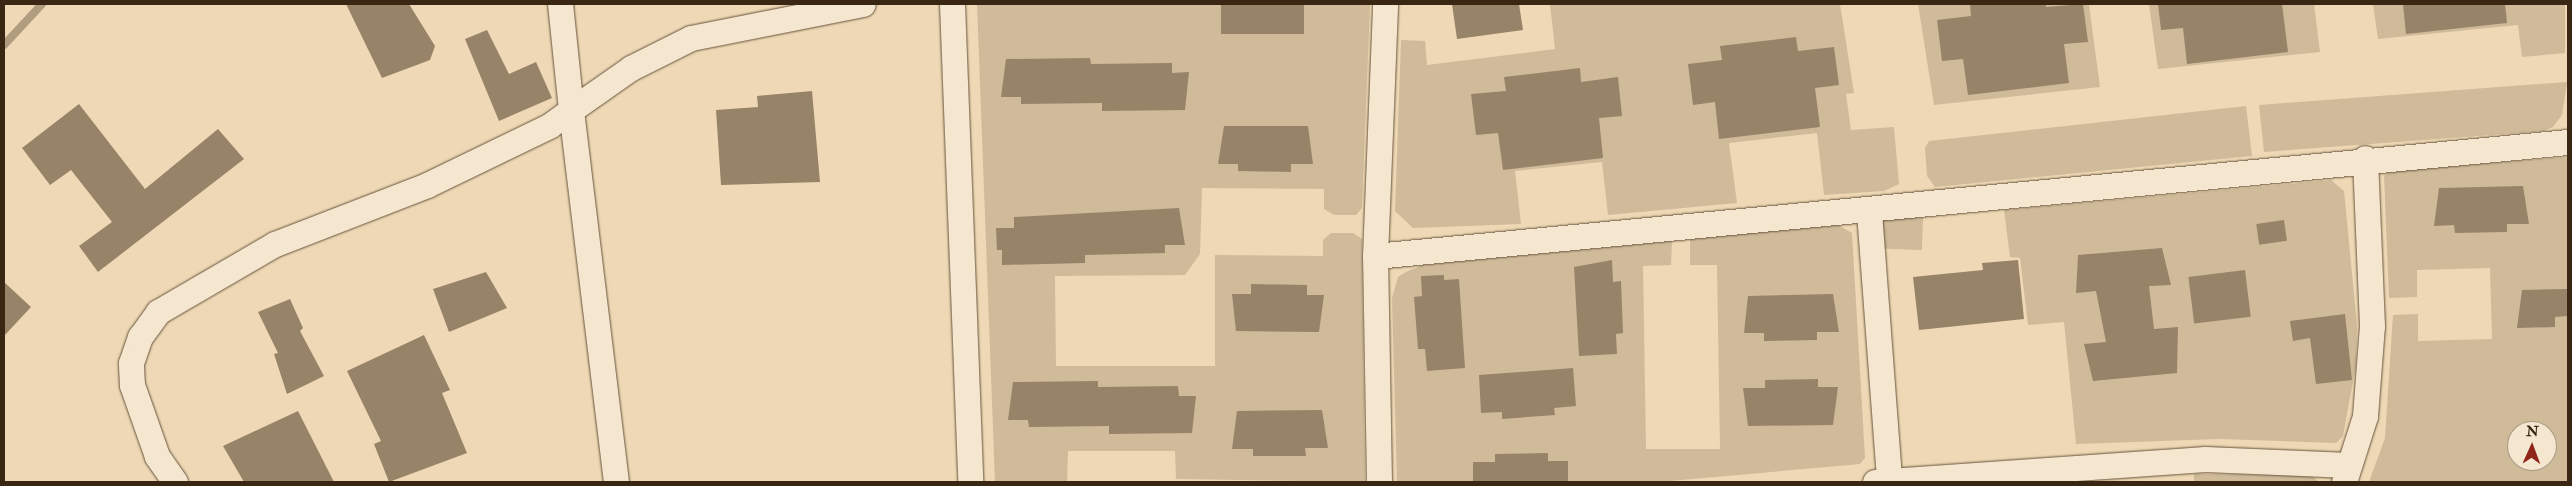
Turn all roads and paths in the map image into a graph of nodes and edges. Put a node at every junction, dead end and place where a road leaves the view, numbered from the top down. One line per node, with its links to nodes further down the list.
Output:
1 (560, 4): 5 (street)
2 (863, 4): 5 (street)
3 (952, 4): 13 (street)
4 (1385, 4): 9 (street)
5 (571, 110): 11 (street); 12 (street)
6 (2568, 142): 7 (street)
7 (2365, 158): 8 (street); 10 (street)
8 (1869, 212): 9 (street); 15 (street)
9 (1375, 256): 14 (street)
10 (2347, 474): 15 (street)
11 (175, 482)
12 (616, 482)
13 (970, 482)
14 (1379, 482)
15 (1882, 482)

